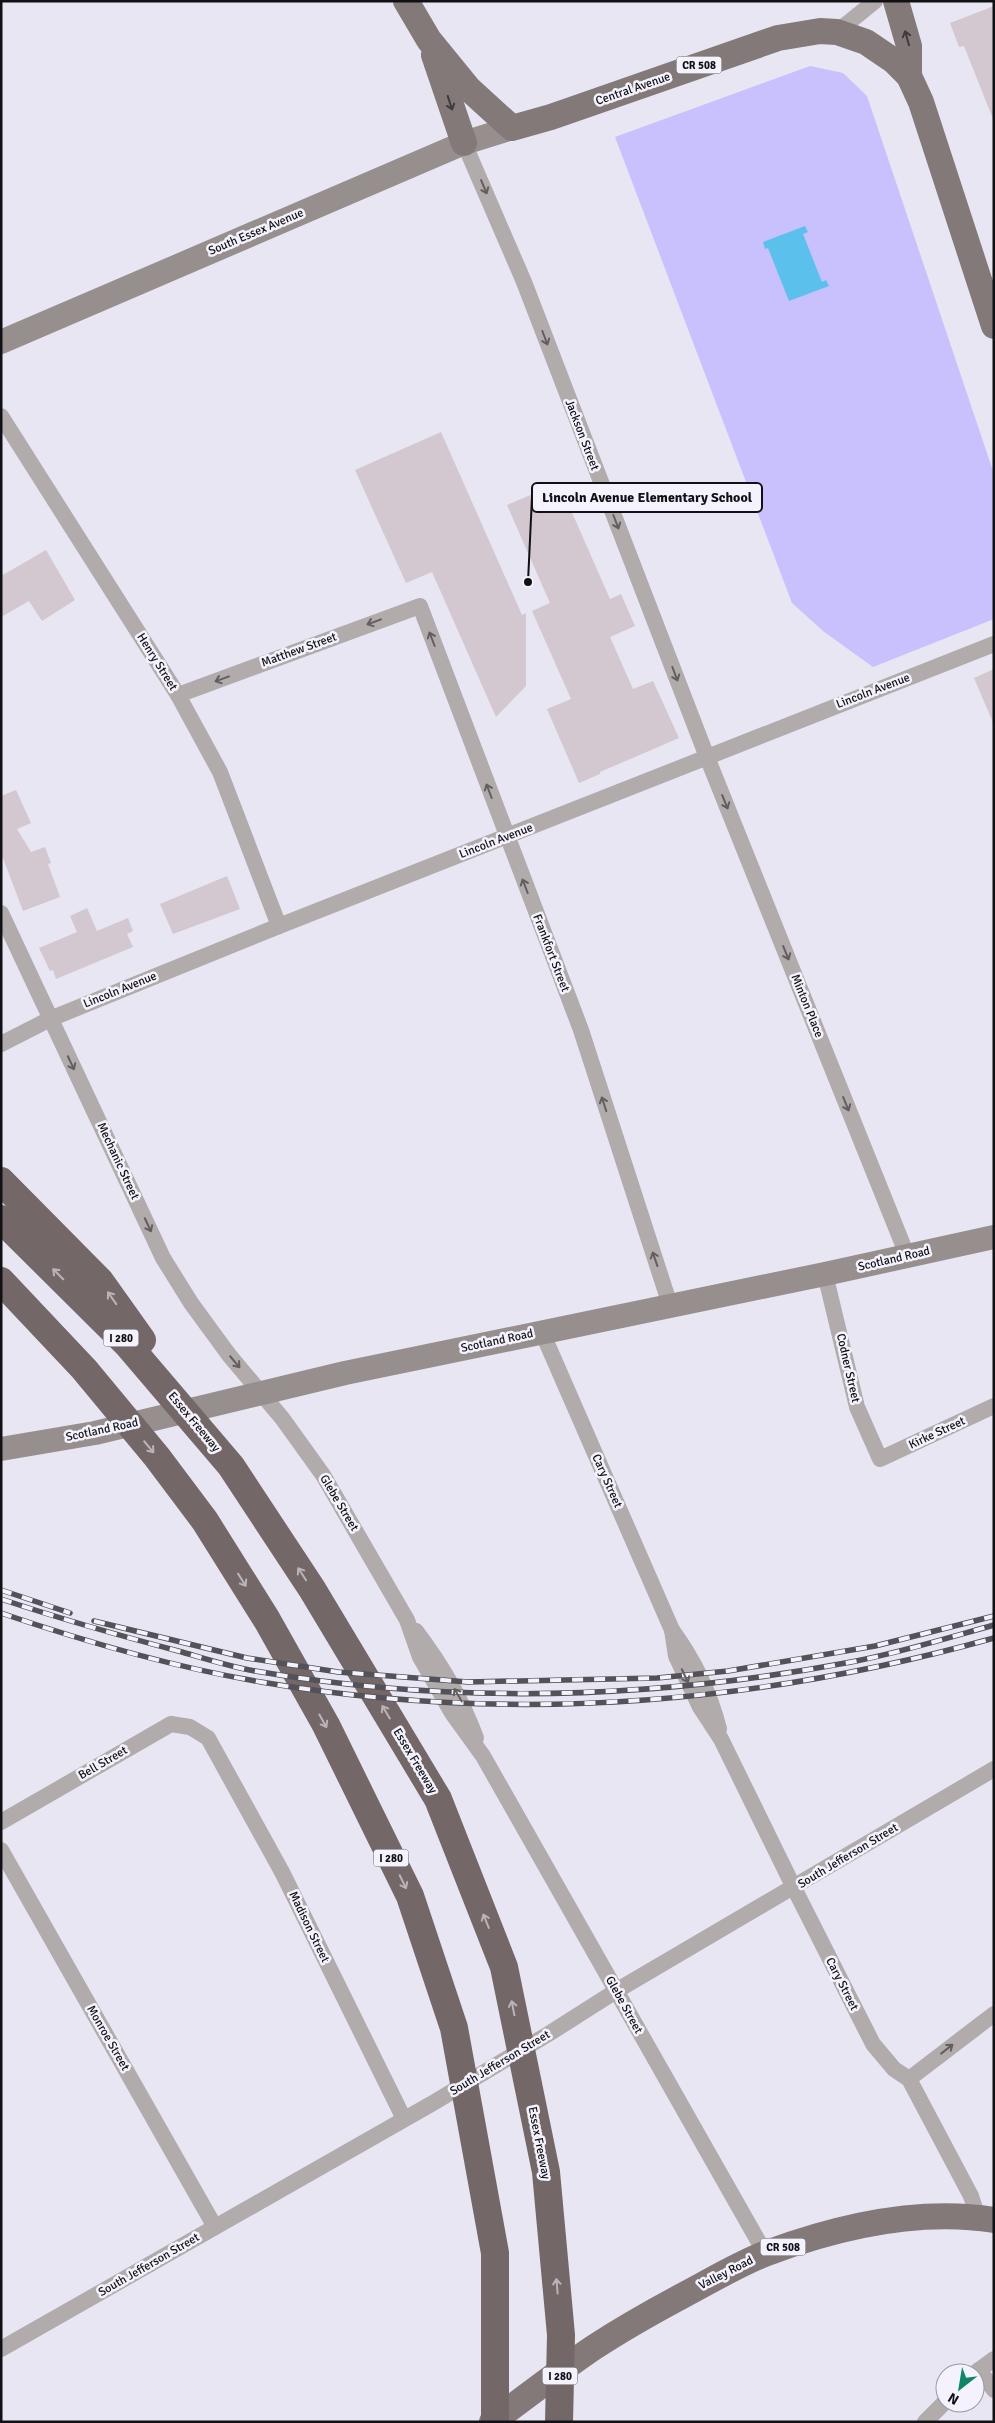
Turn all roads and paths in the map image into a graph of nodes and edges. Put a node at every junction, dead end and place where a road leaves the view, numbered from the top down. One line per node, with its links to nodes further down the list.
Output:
1 (406, 1): 5 (main road)
2 (875, 1): 4 (street)
3 (896, 1): 6 (main road, one-way to 3)
4 (837, 32): 6 (main road, Central Avenue / CR 508); 7 (main road, Central Avenue / CR 508)
5 (429, 40): 7 (main road); 8 (main road, one-way to 8)
6 (909, 76): 9 (main road, Central Avenue / CR 508)
7 (512, 128): 8 (main road, South Essex Avenue)
8 (464, 143): 10 (main road, South Essex Avenue); 15 (street, Jackson Street, one-way to 15)
9 (994, 326)
10 (1, 342)
11 (1, 416): 14 (street, Henry Street)
12 (420, 606): 14 (street, Matthew Street, one-way to 14); 16 (street, Frankfort Street, one-way to 12)
13 (994, 644): 15 (street, Lincoln Avenue)
14 (178, 695): 18 (street, Henry Street)
15 (707, 757): 16 (street, Lincoln Avenue); 24 (street, Minton Place, one-way to 24)
16 (506, 837): 18 (street, Lincoln Avenue); 28 (street, Frankfort Street, one-way to 16)
17 (1, 913): 19 (street, Mechanic Street)
18 (279, 926): 19 (street, Lincoln Avenue)
19 (50, 1019): 20 (street, Lincoln Avenue); 31 (street, Mechanic Street, one-way to 31)
20 (1, 1044)
21 (1, 1180): 35 (highway, one-way to 21)
22 (1, 1219): 35 (highway, Essex Freeway / I 280, one-way to 22)
23 (994, 1237): 24 (main road, Scotland Road)
24 (907, 1255): 25 (main road, Scotland Road)
25 (825, 1274): 28 (main road, Scotland Road); 34 (street, Codner Street)
26 (1, 1281): 30 (highway, I 280)
27 (1, 1302): 30 (highway)
28 (670, 1305): 29 (main road, Scotland Road)
29 (542, 1332): 31 (main road, Scotland Road); 40 (street, Cary Street)
30 (84, 1369): 53 (highway, I 280, one-way to 53)
31 (261, 1393): 33 (main road, Scotland Road); 41 (street, Glebe Street)
32 (994, 1406): 34 (street, Kirke Street)
33 (1, 1449)
34 (880, 1459)
35 (231, 1466): 48 (highway, Essex Freeway / I 280, one-way to 35)
36 (208, 1738): 38 (street, Bell Street); 44 (street, Madison Street)
37 (994, 1770): 40 (street, South Jefferson Street)
38 (1, 1822)
39 (1, 1850): 46 (street, Monroe Street)
40 (794, 1888): 41 (street, South Jefferson Street); 43 (street, Cary Street)
41 (616, 1991): 44 (street, South Jefferson Street); 47 (street, Glebe Street)
42 (994, 2014): 43 (street, one-way to 42)
43 (909, 2079): 45 (street, Cary Street)
44 (404, 2119): 46 (street, South Jefferson Street)
45 (986, 2219): 47 (main road, Valley Road / CR 508)
46 (215, 2227): 49 (street, South Jefferson Street)
47 (765, 2253): 53 (main road, Valley Road / CR 508)
48 (561, 2335): 54 (highway, Essex Freeway / I 280); 55 (highway)
49 (1, 2349)
50 (985, 2380): 51 (street)
51 (994, 2390)
52 (935, 2412): 56 (street)
53 (494, 2422)
54 (559, 2422)
55 (575, 2422)
56 (925, 2422)

